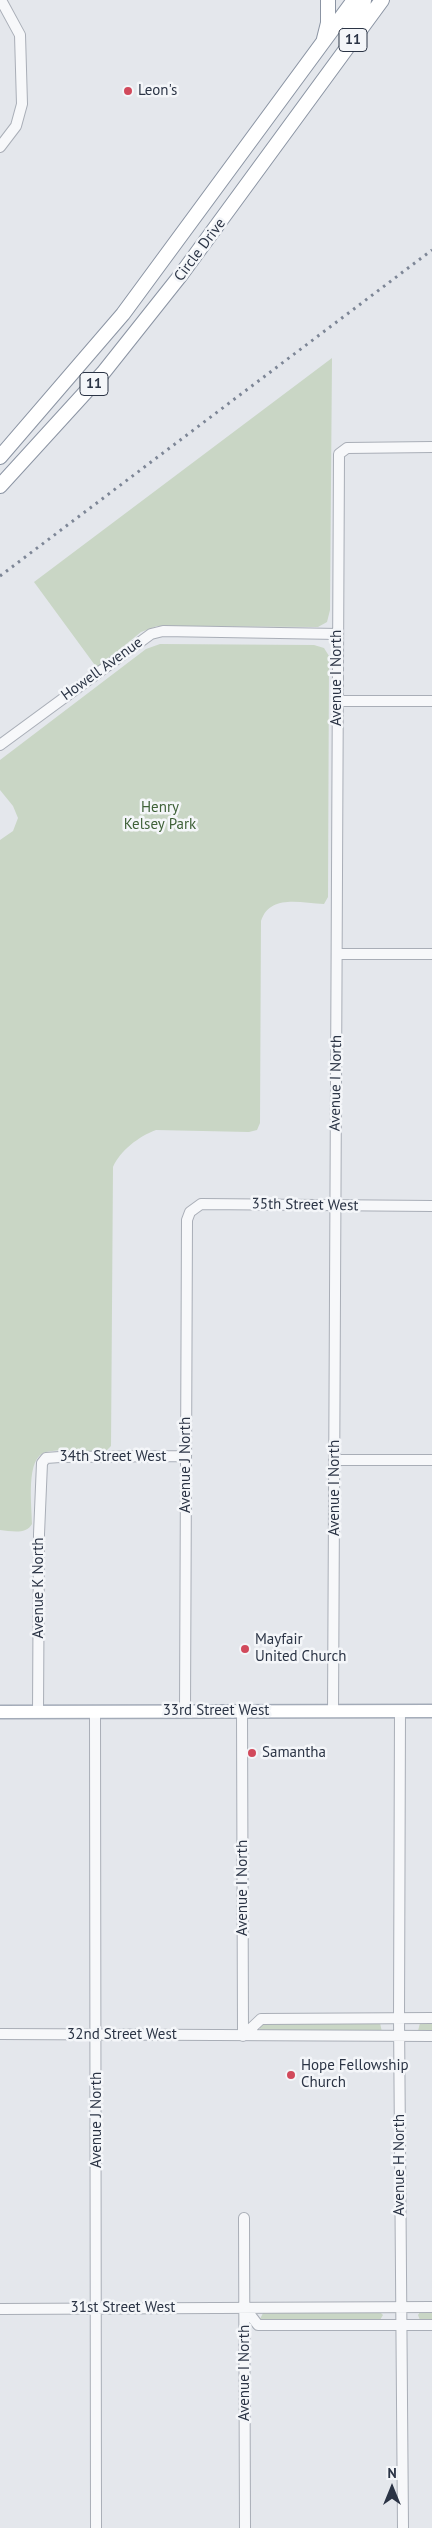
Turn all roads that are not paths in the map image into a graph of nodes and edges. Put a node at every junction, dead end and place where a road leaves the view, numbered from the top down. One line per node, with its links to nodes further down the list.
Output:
1 (1, 0): 8 (street)
2 (328, 0): 6 (highway)
3 (354, 0): 6 (highway, Circle Drive / 11)
4 (364, 0): 7 (highway)
5 (382, 0): 7 (highway, Circle Drive / 11)
6 (316, 53): 10 (highway, Circle Drive / 11)
7 (324, 80): 11 (highway, Circle Drive / 11)
8 (0, 147)
9 (432, 447): 12 (street, Avenue I North)
10 (0, 457)
11 (0, 486)
12 (338, 634): 13 (street, Avenue I North); 15 (street, Howell Avenue)
13 (337, 701): 14 (street); 16 (street, Avenue I North)
14 (432, 701)
15 (0, 745)
16 (337, 954): 17 (street); 18 (street, Avenue I North)
17 (432, 954)
18 (335, 1205): 19 (street, 35th Street West); 20 (street, 35th Street West); 22 (street, Avenue I North)
19 (432, 1206)
20 (187, 1220): 21 (street, Avenue J North)
21 (186, 1456): 24 (street, 34th Street West); 25 (street, Avenue J North)
22 (336, 1460): 23 (street); 32 (street, Avenue I North)
23 (432, 1460)
24 (42, 1463): 30 (street, Avenue K North)
25 (185, 1710): 26 (main road, 33rd Street West); 31 (main road, 33rd Street West)
26 (242, 1710): 32 (main road, 33rd Street West); 37 (street, Avenue I North)
27 (400, 1711): 28 (main road, 33rd Street West); 32 (main road, 33rd Street West); 33 (street, Avenue H North)
28 (432, 1711)
29 (0, 1712): 30 (main road, 33rd Street West)
30 (38, 1712): 31 (main road, 33rd Street West)
31 (95, 1712): 36 (street, Avenue J North)
32 (333, 1712)
33 (399, 2018): 34 (street); 37 (street); 38 (street, Avenue H North)
34 (432, 2018)
35 (0, 2034): 36 (street, 32nd Street West)
36 (97, 2035): 37 (street, 32nd Street West); 43 (street, Avenue J North)
37 (243, 2036): 38 (street, 32nd Street West)
38 (400, 2036): 39 (street, 32nd Street West); 41 (street, Avenue H North)
39 (432, 2036)
40 (244, 2218): 44 (street, Avenue I North)
41 (402, 2307): 42 (street, 31st Street West); 44 (street, 31st Street West); 46 (street, Avenue H North)
42 (432, 2307)
43 (96, 2308): 44 (street, 31st Street West); 45 (street, 31st Street West); 48 (street, Avenue J North)
44 (246, 2308): 46 (street); 49 (street, Avenue I North)
45 (0, 2309)
46 (402, 2325): 47 (street); 50 (street, Avenue H North)
47 (432, 2325)
48 (96, 2528)
49 (245, 2528)
50 (403, 2528)

